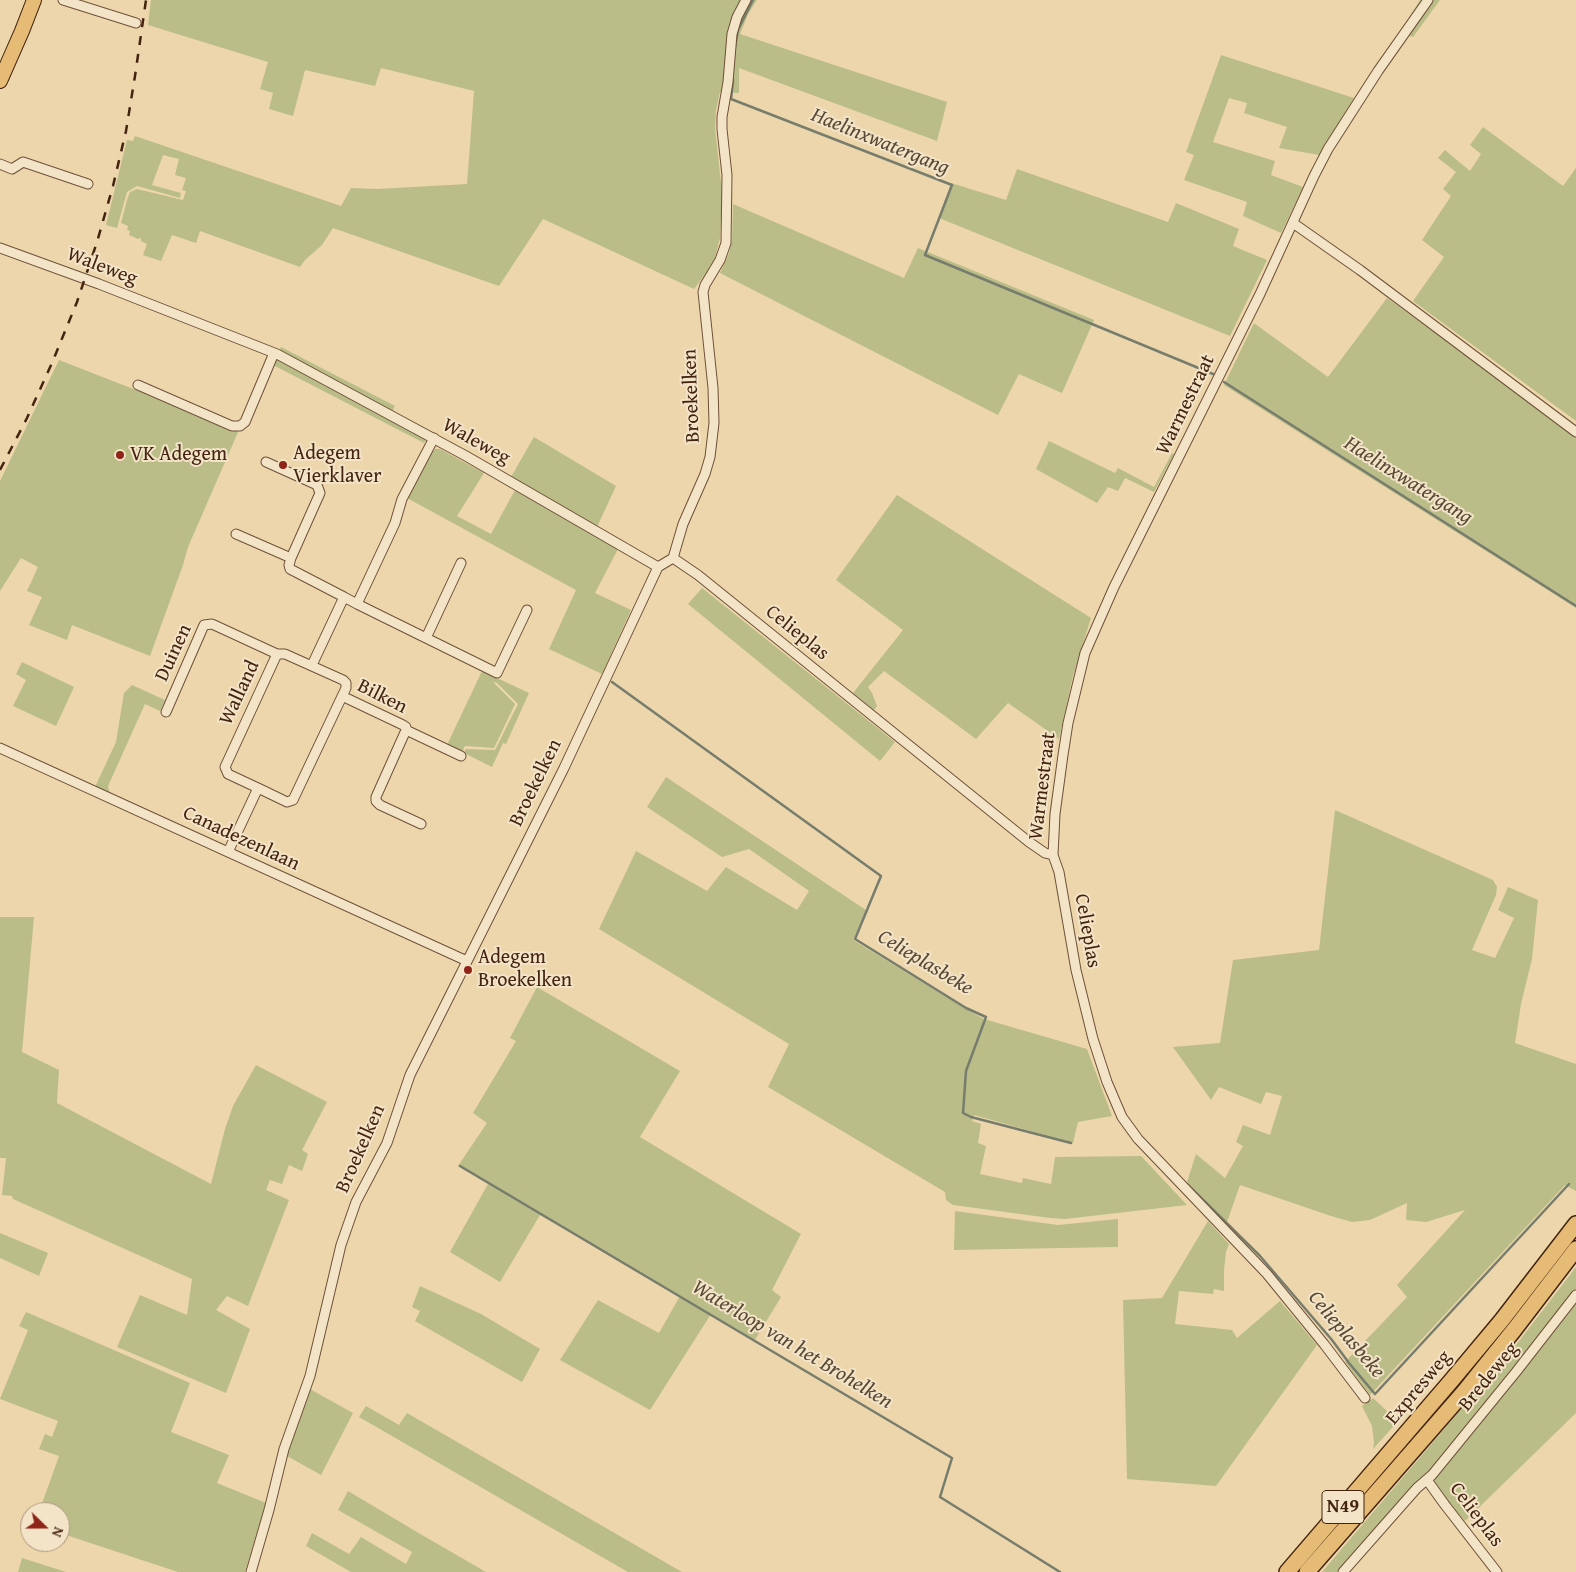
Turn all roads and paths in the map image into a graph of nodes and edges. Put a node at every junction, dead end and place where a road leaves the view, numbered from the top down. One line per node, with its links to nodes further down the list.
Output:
1 (34, 0): 6 (main road)
2 (63, 0): 5 (street)
3 (746, 0): 18 (street, Broekelken)
4 (1428, 0): 9 (street, Warmestraat)
5 (136, 23)
6 (0, 80)
7 (0, 164): 8 (street)
8 (88, 184)
9 (1293, 223): 13 (street); 35 (street, Warmestraat)
10 (0, 248): 11 (street, Waleweg)
11 (274, 353): 12 (street); 14 (street, Waleweg)
12 (138, 385)
13 (1576, 432)
14 (434, 438): 20 (street, Waleweg); 22 (street)
15 (266, 462): 17 (street)
16 (236, 534): 17 (street)
17 (291, 558): 21 (street)
18 (673, 558): 20 (street); 35 (street, Celieplas)
19 (461, 563): 24 (street)
20 (658, 567): 36 (street, Broekelken)
21 (344, 597): 22 (street); 26 (street)
22 (357, 604): 24 (street)
23 (527, 610): 24 (street)
24 (426, 638)
25 (277, 654): 26 (street, Walland); 28 (street, Duinen); 32 (street, Walland)
26 (312, 666): 27 (street, Walland)
27 (342, 696): 29 (street, Bilken); 32 (street, Walland)
28 (166, 712)
29 (406, 730): 31 (street, Bilken); 33 (street, Bilken)
30 (0, 748): 34 (street, Canadezenlaan)
31 (461, 756)
32 (258, 788): 34 (street)
33 (421, 824)
34 (228, 852): 36 (street, Canadezenlaan)
35 (1053, 855): 40 (street, Celieplas)
36 (468, 961): 42 (street, Broekelken)
37 (1576, 1224): 43 (highway, Expresweg / N49)
38 (1576, 1249): 44 (highway, Expresweg / N49)
39 (1576, 1295): 41 (street, Bredeweg)
40 (1365, 1398)
41 (1427, 1480): 45 (street, Bredeweg); 46 (street, Celieplas)
42 (251, 1572)
43 (1286, 1572)
44 (1307, 1572)
45 (1342, 1572)
46 (1497, 1572)

